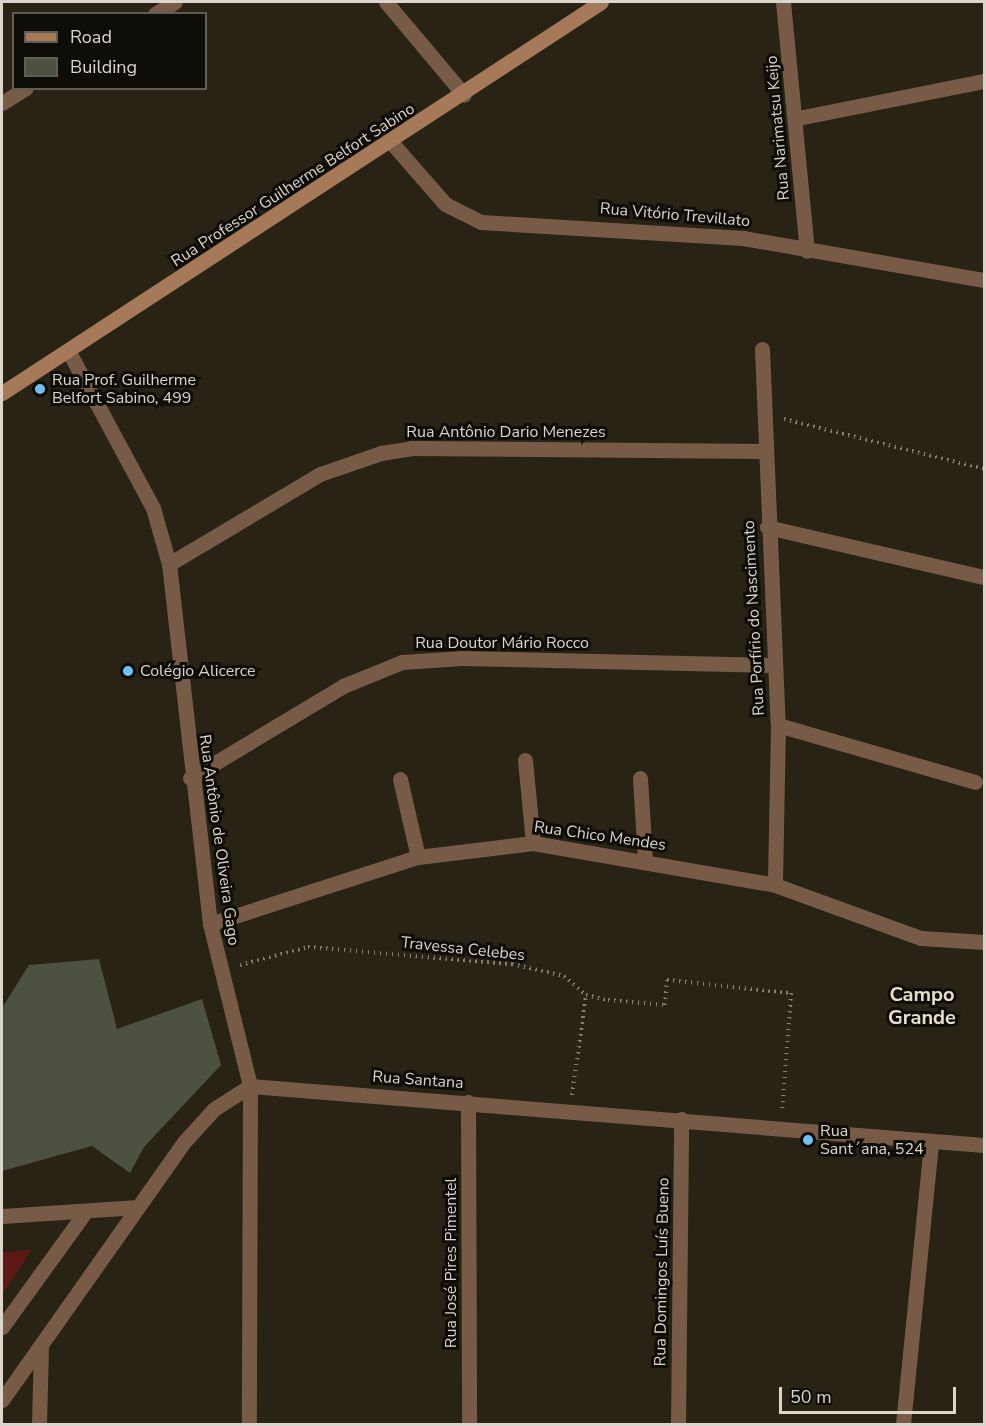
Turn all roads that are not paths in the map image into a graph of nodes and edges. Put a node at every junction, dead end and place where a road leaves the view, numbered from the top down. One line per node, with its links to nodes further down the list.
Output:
1 (175, 2): 5 (street)
2 (386, 2): 8 (street)
3 (601, 2): 8 (street, Rua Professor Guilherme Belfort Sabino)
4 (783, 2): 10 (street, Rua Narimatsu Keijo)
5 (158, 12)
6 (984, 81): 10 (street)
7 (23, 90): 9 (street)
8 (464, 95): 11 (street, Rua Professor Guilherme Belfort Sabino)
9 (2, 102)
10 (798, 118): 12 (street, Rua Narimatsu Keijo)
11 (392, 142): 12 (street, Rua Vitório Trevillato); 15 (street, Rua Professor Guilherme Belfort Sabino)
12 (807, 251): 13 (street, Rua Vitório Trevillato)
13 (984, 280)
14 (762, 349): 17 (street, Rua Porfírio do Nascimento)
15 (69, 352): 16 (street, Rua Professor Guilherme Belfort Sabino); 19 (street, Rua Antônio de Oliveira Gago)
16 (2, 393)
17 (764, 451): 18 (street, Rua Porfírio do Nascimento); 19 (street, Rua Antônio Dario Menezes)
18 (767, 527): 20 (street); 21 (street, Rua Porfírio do Nascimento)
19 (169, 564): 24 (street, Rua Antônio de Oliveira Gago)
20 (984, 577)
21 (773, 665): 22 (street, Rua Porfírio do Nascimento); 24 (street, Rua Doutor Mário Rocco)
22 (778, 725): 27 (street); 31 (street, Rua Porfírio do Nascimento)
23 (525, 760): 28 (street)
24 (190, 778): 32 (street, Rua Antônio de Oliveira Gago)
25 (640, 778): 30 (street)
26 (400, 779): 29 (street)
27 (975, 782)
28 (532, 843): 29 (street, Rua Chico Mendes); 30 (street, Rua Chico Mendes)
29 (418, 857): 32 (street, Rua Chico Mendes)
30 (645, 860): 31 (street, Rua Chico Mendes)
31 (775, 885): 33 (street, Rua Chico Mendes)
32 (210, 924): 34 (street, Rua Antônio de Oliveira Gago)
33 (984, 942)
34 (250, 1086): 35 (street, Rua Santana); 39 (street); 46 (street, Rua Antônio de Oliveira Gago)
35 (468, 1102): 36 (street, Rua Santana); 47 (street, Rua José Pires Pimentel)
36 (681, 1119): 37 (street, Rua Santana); 48 (street, Rua Domingos Luís Bueno)
37 (931, 1141): 38 (street, Rua Santana); 49 (street)
38 (984, 1145)
39 (138, 1207): 40 (street); 43 (street)
40 (86, 1211): 41 (street); 42 (street)
41 (2, 1216)
42 (2, 1327)
43 (41, 1346): 44 (street); 45 (street)
44 (2, 1400)
45 (39, 1425)
46 (249, 1425)
47 (469, 1425)
48 (678, 1425)
49 (903, 1425)

